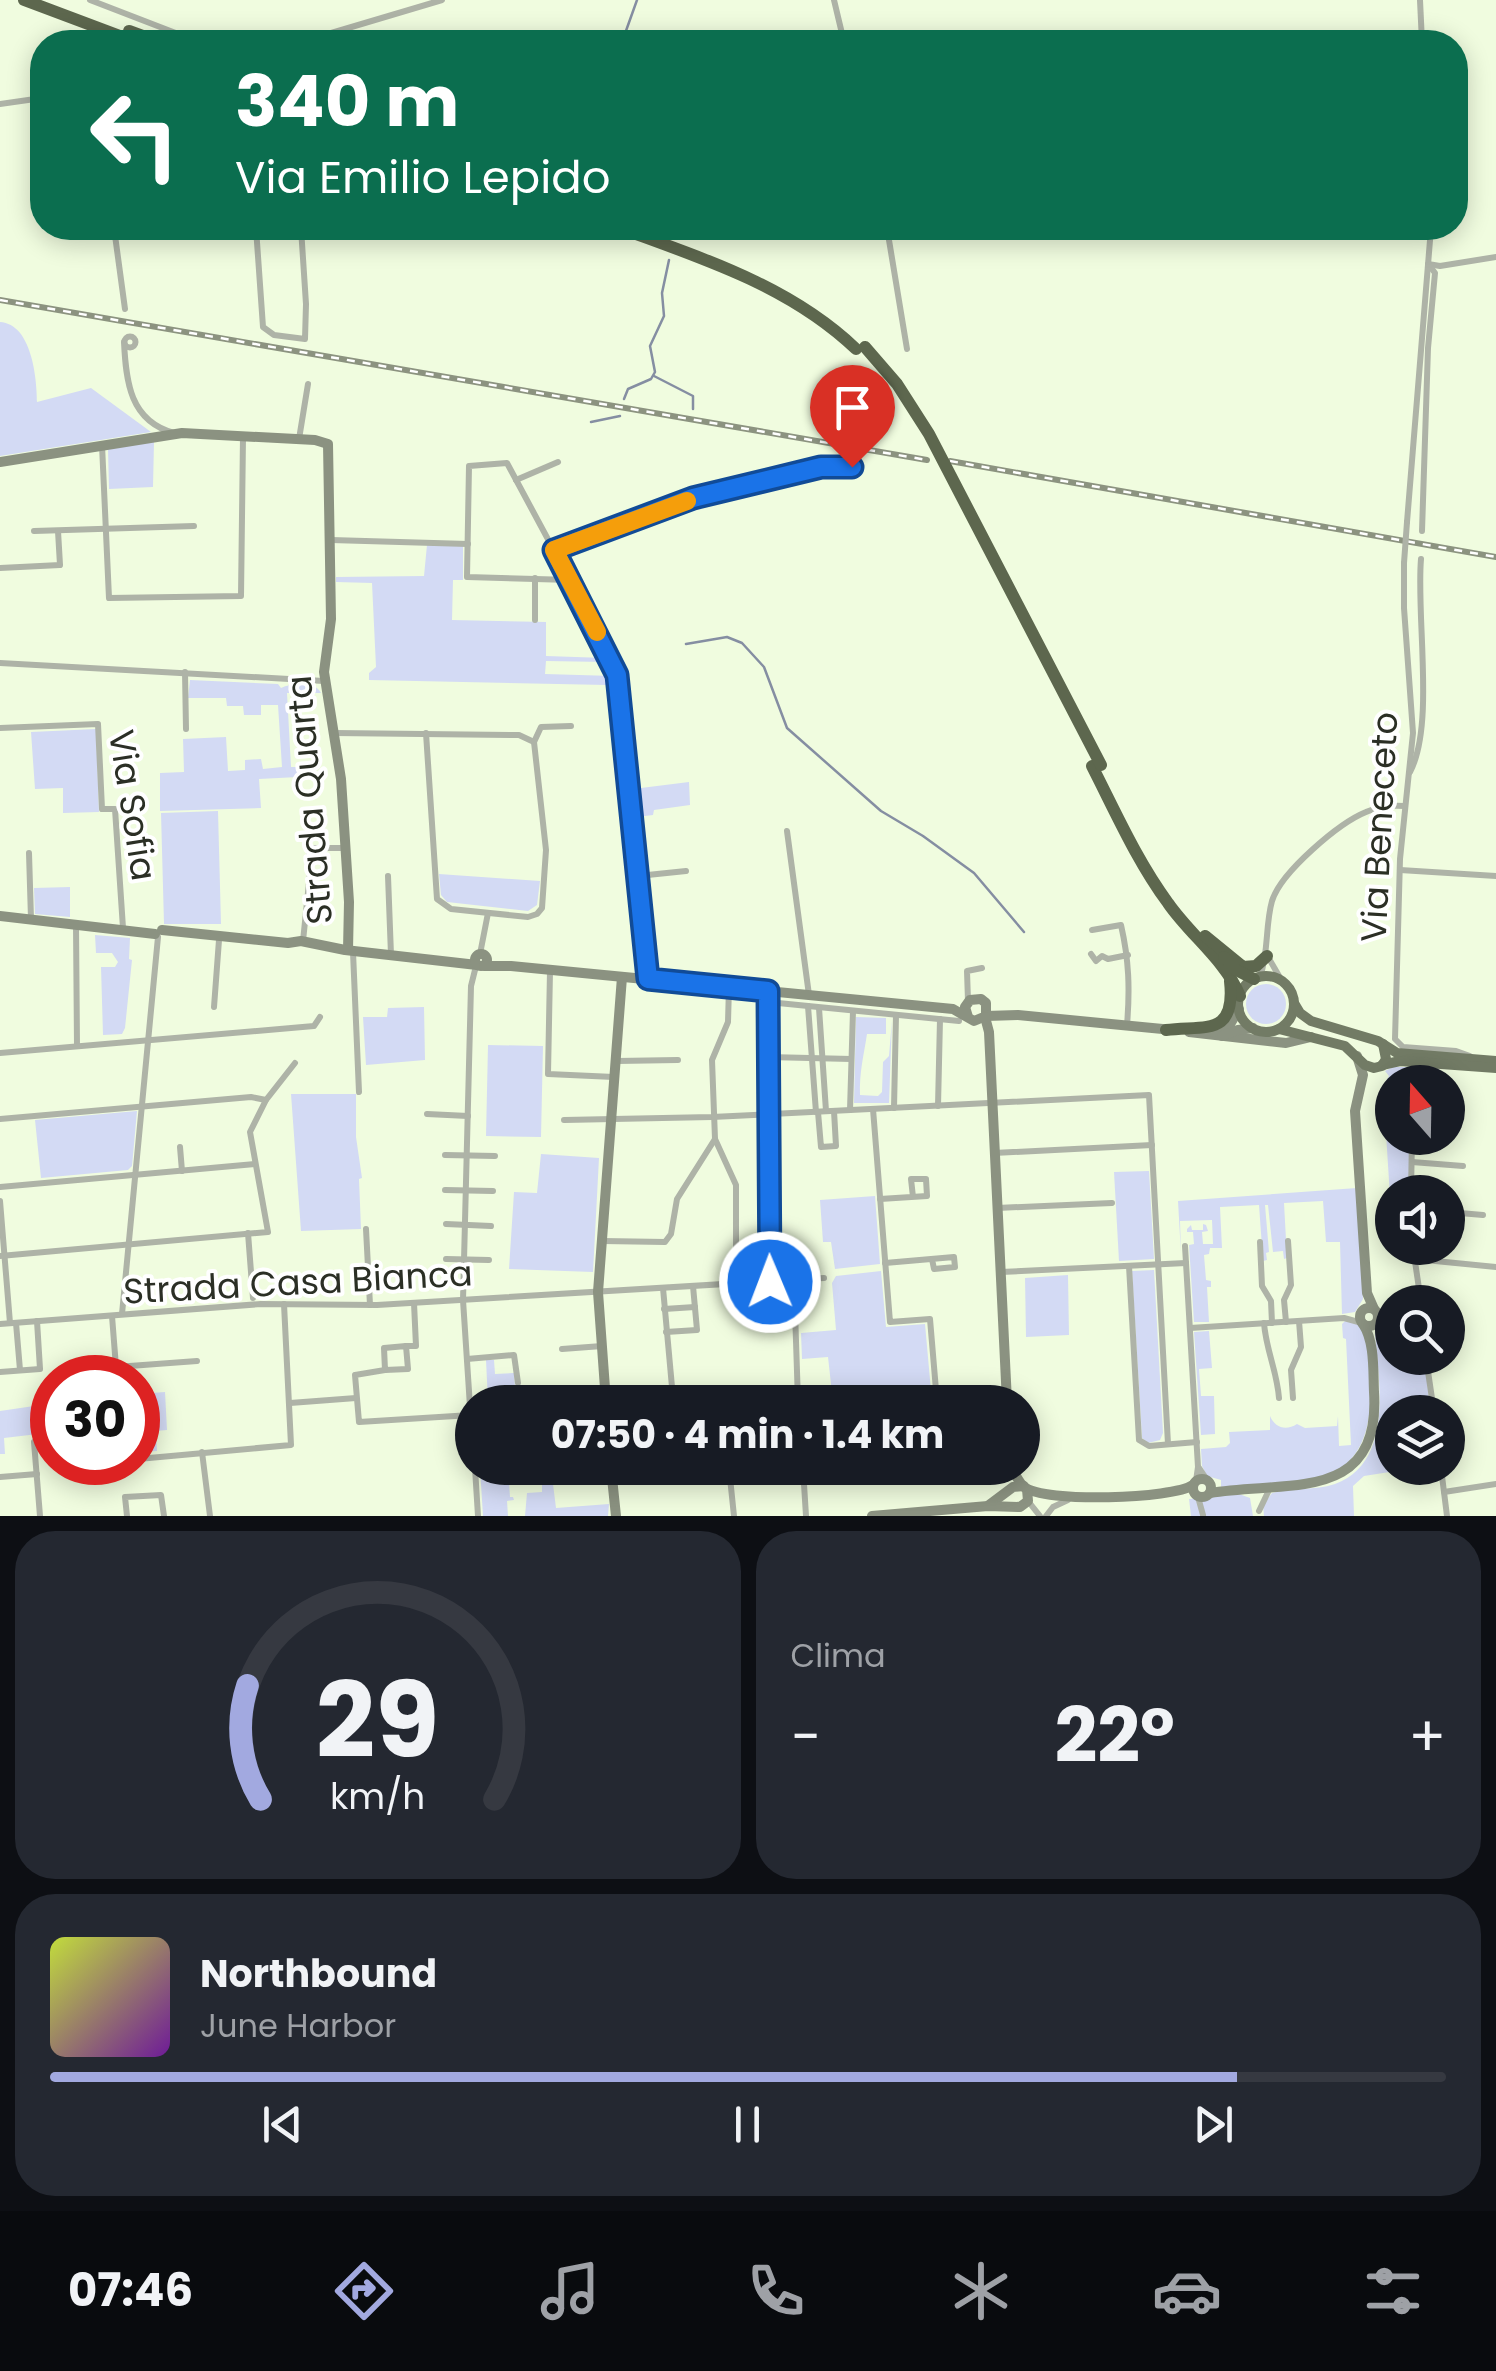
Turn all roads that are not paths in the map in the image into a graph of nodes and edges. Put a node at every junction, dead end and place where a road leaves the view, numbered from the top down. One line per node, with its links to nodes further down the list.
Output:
1 (24, 0): 7 (highway)
2 (48, 0): 8 (highway)
3 (90, 0): 9 (street)
4 (442, 0): 10 (street)
5 (834, 0): 11 (street)
6 (1420, 0): 12 (street)
7 (104, 30)
8 (127, 30)
9 (168, 30)
10 (341, 30)
11 (841, 30)
12 (1421, 30)
13 (30, 100): 14 (street)
14 (0, 104)
15 (118, 240): 24 (street)
16 (257, 240): 17 (street)
17 (301, 240)
18 (650, 240): 25 (highway)
19 (673, 240): 25 (highway)
20 (888, 240): 26 (street)
21 (1430, 240): 23 (street)
22 (1496, 257): 23 (street)
23 (1428, 264): 40 (street); 60 (street, Via Beneceto, bridge)
24 (125, 309)
25 (861, 348): 59 (highway)
26 (906, 349)
27 (126, 359): 27 (street); 29 (street)
28 (308, 384): 31 (street)
29 (152, 434): 30 (street); 32 (street)
30 (243, 435): 31 (street); 38 (street)
31 (299, 439): 42 (street, Strada Quarta)
32 (102, 445): 33 (street); 38 (street)
33 (0, 462)
34 (558, 462): 36 (street)
35 (852, 467): 44 (street)
36 (516, 480): 43 (street); 44 (street)
37 (194, 526): 38 (street)
38 (105, 529): 39 (street)
39 (58, 531): 41 (street); 46 (street)
40 (1422, 531)
41 (34, 532)
42 (331, 540): 43 (street); 52 (street, Strada Quarta)
43 (468, 544): 47 (street)
44 (554, 550): 48 (street)
45 (1421, 558): 60 (street)
46 (0, 568)
47 (536, 578): 48 (street); 49 (street)
48 (571, 580): 68 (street)
49 (535, 620)
50 (0, 663): 51 (street)
51 (185, 672): 52 (street); 55 (street)
52 (326, 681): 56 (street, Strada Quarta)
53 (571, 726): 58 (street)
54 (0, 728): 74 (street, Via Sofia)
55 (186, 729)
56 (334, 733): 57 (street); 63 (street, Strada Quarta)
57 (426, 733): 58 (street); 70 (street)
58 (534, 742): 70 (street)
59 (1096, 766): 77 (highway); 88 (highway)
60 (1408, 778): 61 (street, Via Beneceto)
61 (1404, 806): 65 (street, Via Beneceto); 84 (street)
62 (787, 830): 96 (street)
63 (346, 848): 79 (street); 80 (street, Strada Quarta)
64 (29, 852): 72 (street)
65 (1400, 870): 69 (street); 127 (street, Via Beneceto)
66 (686, 871): 68 (street)
67 (388, 876): 81 (street)
68 (638, 876): 91 (street)
69 (1496, 876)
70 (488, 912): 85 (street)
71 (0, 916): 72 (street)
72 (31, 920): 73 (street)
73 (76, 924): 74 (street); 117 (street)
74 (127, 929): 76 (street)
75 (1092, 930): 83 (street)
76 (159, 933): 78 (street); 79 (street); 115 (street)
77 (1205, 936): 84 (highway); 90 (highway)
78 (218, 940): 79 (street); 100 (street)
79 (301, 945): 80 (street)
80 (349, 950): 81 (street); 133 (street)
81 (391, 954): 85 (street)
82 (1092, 954): 83 (street)
83 (1128, 955): 108 (street)
84 (1267, 956): 90 (street); 92 (street)
85 (481, 960): 87 (street); 145 (street)
86 (982, 968): 93 (street)
87 (550, 970): 89 (street); 132 (street)
88 (1224, 970): 97 (highway); 110 (highway)
89 (622, 977): 91 (street); 123 (street)
90 (1257, 978): 92 (main road); 97 (main road)
91 (648, 979): 94 (street)
92 (1282, 981): 98 (main road)
93 (967, 983): 99 (street); 104 (street)
94 (729, 987): 95 (street); 146 (street)
95 (768, 997): 96 (street); 120 (street)
96 (809, 1001): 101 (street); 102 (street); 121 (street)
97 (1239, 1002): 109 (main road); 112 (street)
98 (1294, 1002): 111 (main road); 116 (main road)
99 (967, 1003): 102 (street); 104 (street)
100 (214, 1007)
101 (819, 1007): 103 (street); 122 (street)
102 (953, 1009): 104 (street)
103 (853, 1010): 105 (street); 125 (street)
104 (977, 1014): 107 (street); 108 (street); 136 (street)
105 (896, 1015): 107 (street); 139 (street)
106 (320, 1016): 115 (street)
107 (940, 1019): 138 (street)
108 (1127, 1026): 110 (street)
109 (1253, 1028): 111 (main road); 113 (street)
110 (1166, 1030): 112 (street)
111 (1274, 1030): 114 (main road)
112 (1202, 1033): 113 (street)
113 (1221, 1037): 114 (street)
114 (1316, 1038): 119 (main road)
115 (148, 1040): 117 (street); 137 (street)
116 (1382, 1043): 127 (main road); 128 (main road)
117 (77, 1046): 118 (street)
118 (0, 1053)
119 (1356, 1055): 130 (main road); 134 (street)
120 (768, 1057): 121 (street); 144 (street)
121 (812, 1058): 122 (street); 142 (street)
122 (822, 1058): 125 (street); 142 (street)
123 (616, 1060): 124 (street); 132 (street)
124 (678, 1060)
125 (852, 1060): 141 (street)
126 (296, 1063): 135 (street)
127 (1493, 1063): 129 (main road)
128 (1382, 1065)
129 (1386, 1065)
130 (1375, 1067)
131 (1375, 1074): 134 (street)
132 (614, 1078): 149 (street)
133 (360, 1092)
134 (1359, 1092): 214 (street)
135 (266, 1100): 137 (street); 159 (street)
136 (992, 1103): 138 (street); 151 (street); 153 (street)
137 (142, 1106): 147 (street); 162 (street)
138 (938, 1106): 139 (street)
139 (894, 1108): 140 (street)
140 (872, 1109): 141 (street); 169 (street)
141 (850, 1110): 142 (street)
142 (823, 1112): 142 (street); 144 (street)
143 (427, 1114): 145 (street)
144 (768, 1114): 146 (street); 199 (street)
145 (468, 1116): 156 (street)
146 (712, 1117): 149 (street); 150 (street)
147 (0, 1119)
148 (564, 1120): 149 (street)
149 (610, 1121): 180 (street)
150 (715, 1139): 180 (street); 200 (street)
151 (1152, 1145): 153 (street); 192 (street)
152 (180, 1147): 161 (street)
153 (994, 1153): 172 (street)
154 (445, 1155): 156 (street)
155 (1412, 1155): 158 (street)
156 (467, 1156): 157 (street); 166 (street)
157 (495, 1156)
158 (1412, 1162): 160 (street); 163 (street)
159 (254, 1164): 161 (street); 179 (street)
160 (1463, 1166)
161 (182, 1171): 162 (street)
162 (136, 1175): 164 (street); 183 (street)
163 (1412, 1175)
164 (0, 1187)
165 (445, 1190): 166 (street)
166 (466, 1190): 167 (street); 176 (street)
167 (493, 1191)
168 (913, 1197): 169 (street)
169 (880, 1199): 190 (street)
170 (0, 1201): 185 (street)
171 (1112, 1203): 172 (street)
172 (997, 1208): 196 (street)
173 (1465, 1213): 174 (street)
174 (1483, 1215)
175 (446, 1224): 176 (street)
176 (465, 1225): 177 (street); 188 (street)
177 (491, 1226)
178 (366, 1230): 208 (street)
179 (248, 1233): 183 (street); 204 (street)
180 (601, 1241): 203 (street)
181 (1288, 1241): 217 (street)
182 (1260, 1242): 219 (street)
183 (129, 1243): 185 (street); 211 (street)
184 (1185, 1246): 191 (street)
185 (2, 1256): 218 (street)
186 (932, 1258): 190 (street)
187 (446, 1259): 188 (street)
188 (464, 1259): 189 (street); 205 (street)
189 (490, 1260)
190 (885, 1263): 236 (street)
191 (1186, 1263): 192 (street); 221 (street)
192 (1158, 1264): 194 (street); 244 (street)
193 (1465, 1264): 195 (street)
194 (1129, 1266): 196 (street); 244 (street)
195 (1496, 1267)
196 (1000, 1272): 237 (street)
197 (824, 1278): 198 (street, Strada Casa Bianca)
198 (794, 1280): 199 (street, Strada Casa Bianca); 235 (street)
199 (770, 1282): 200 (street, Strada Casa Bianca)
200 (736, 1284): 201 (street, Strada Casa Bianca)
201 (693, 1286): 202 (street, Strada Casa Bianca); 209 (street)
202 (663, 1288): 203 (street, Strada Casa Bianca); 210 (street)
203 (598, 1292): 205 (street, Strada Casa Bianca); 224 (street)
204 (253, 1298)
205 (463, 1300): 206 (street, Strada Casa Bianca); 226 (street)
206 (414, 1303): 208 (street, Strada Casa Bianca); 223 (street)
207 (284, 1304): 208 (street, Strada Casa Bianca); 211 (street, Strada Casa Bianca); 241 (street)
208 (370, 1305)
209 (695, 1307): 210 (street); 222 (street)
210 (664, 1309): 222 (street)
211 (122, 1315): 212 (street, Strada Casa Bianca)
212 (112, 1316): 215 (street, Strada Casa Bianca); 227 (street)
213 (1375, 1316): 214 (street)
214 (1369, 1317): 216 (street); 256 (street)
215 (38, 1321): 218 (street, Strada Casa Bianca); 228 (street)
216 (1300, 1321): 217 (street); 240 (street)
217 (1286, 1322): 219 (street)
218 (13, 1323): 220 (street, Strada Casa Bianca); 228 (street)
219 (1268, 1323): 221 (street); 239 (street)
220 (0, 1324)
221 (1190, 1328): 243 (street)
222 (666, 1332): 234 (street)
223 (406, 1346): 229 (street); 229 (street)
224 (602, 1346): 225 (street); 233 (street)
225 (562, 1349)
226 (467, 1359): 231 (street); 232 (street)
227 (197, 1361)
228 (20, 1370): 230 (street)
229 (385, 1370): 238 (street)
230 (0, 1372)
231 (518, 1383)
232 (469, 1385)
233 (605, 1385)
234 (672, 1385)
235 (797, 1385)
236 (936, 1385)
237 (1006, 1385)
238 (356, 1398): 241 (street); 242 (street)
239 (1279, 1398)
240 (1293, 1398)
241 (290, 1403): 245 (street)
242 (455, 1417)
243 (1197, 1442): 244 (street); 260 (street)
244 (1168, 1444)
245 (202, 1452): 246 (street); 269 (street)
246 (160, 1457)
247 (30, 1475): 248 (street)
248 (0, 1478)
249 (1496, 1484): 259 (street)
250 (38, 1485): 266 (street)
251 (475, 1485): 270 (street)
252 (613, 1485): 264 (street)
253 (731, 1485): 271 (street)
254 (803, 1485): 272 (street)
255 (1443, 1485): 259 (street)
256 (1276, 1486): 257 (street); 263 (street)
257 (1258, 1487): 258 (street); 263 (street)
258 (1244, 1488): 260 (street); 263 (street)
259 (1444, 1492): 274 (street)
260 (1202, 1495): 261 (street)
261 (1086, 1497): 262 (street); 262 (street)
262 (1026, 1501): 265 (street)
263 (1259, 1513)
264 (615, 1514)
265 (911, 1514): 273 (street)
266 (40, 1516)
267 (127, 1516): 268 (street)
268 (164, 1516)
269 (210, 1516)
270 (478, 1516)
271 (734, 1516)
272 (806, 1516)
273 (872, 1516)
274 (1447, 1516)

